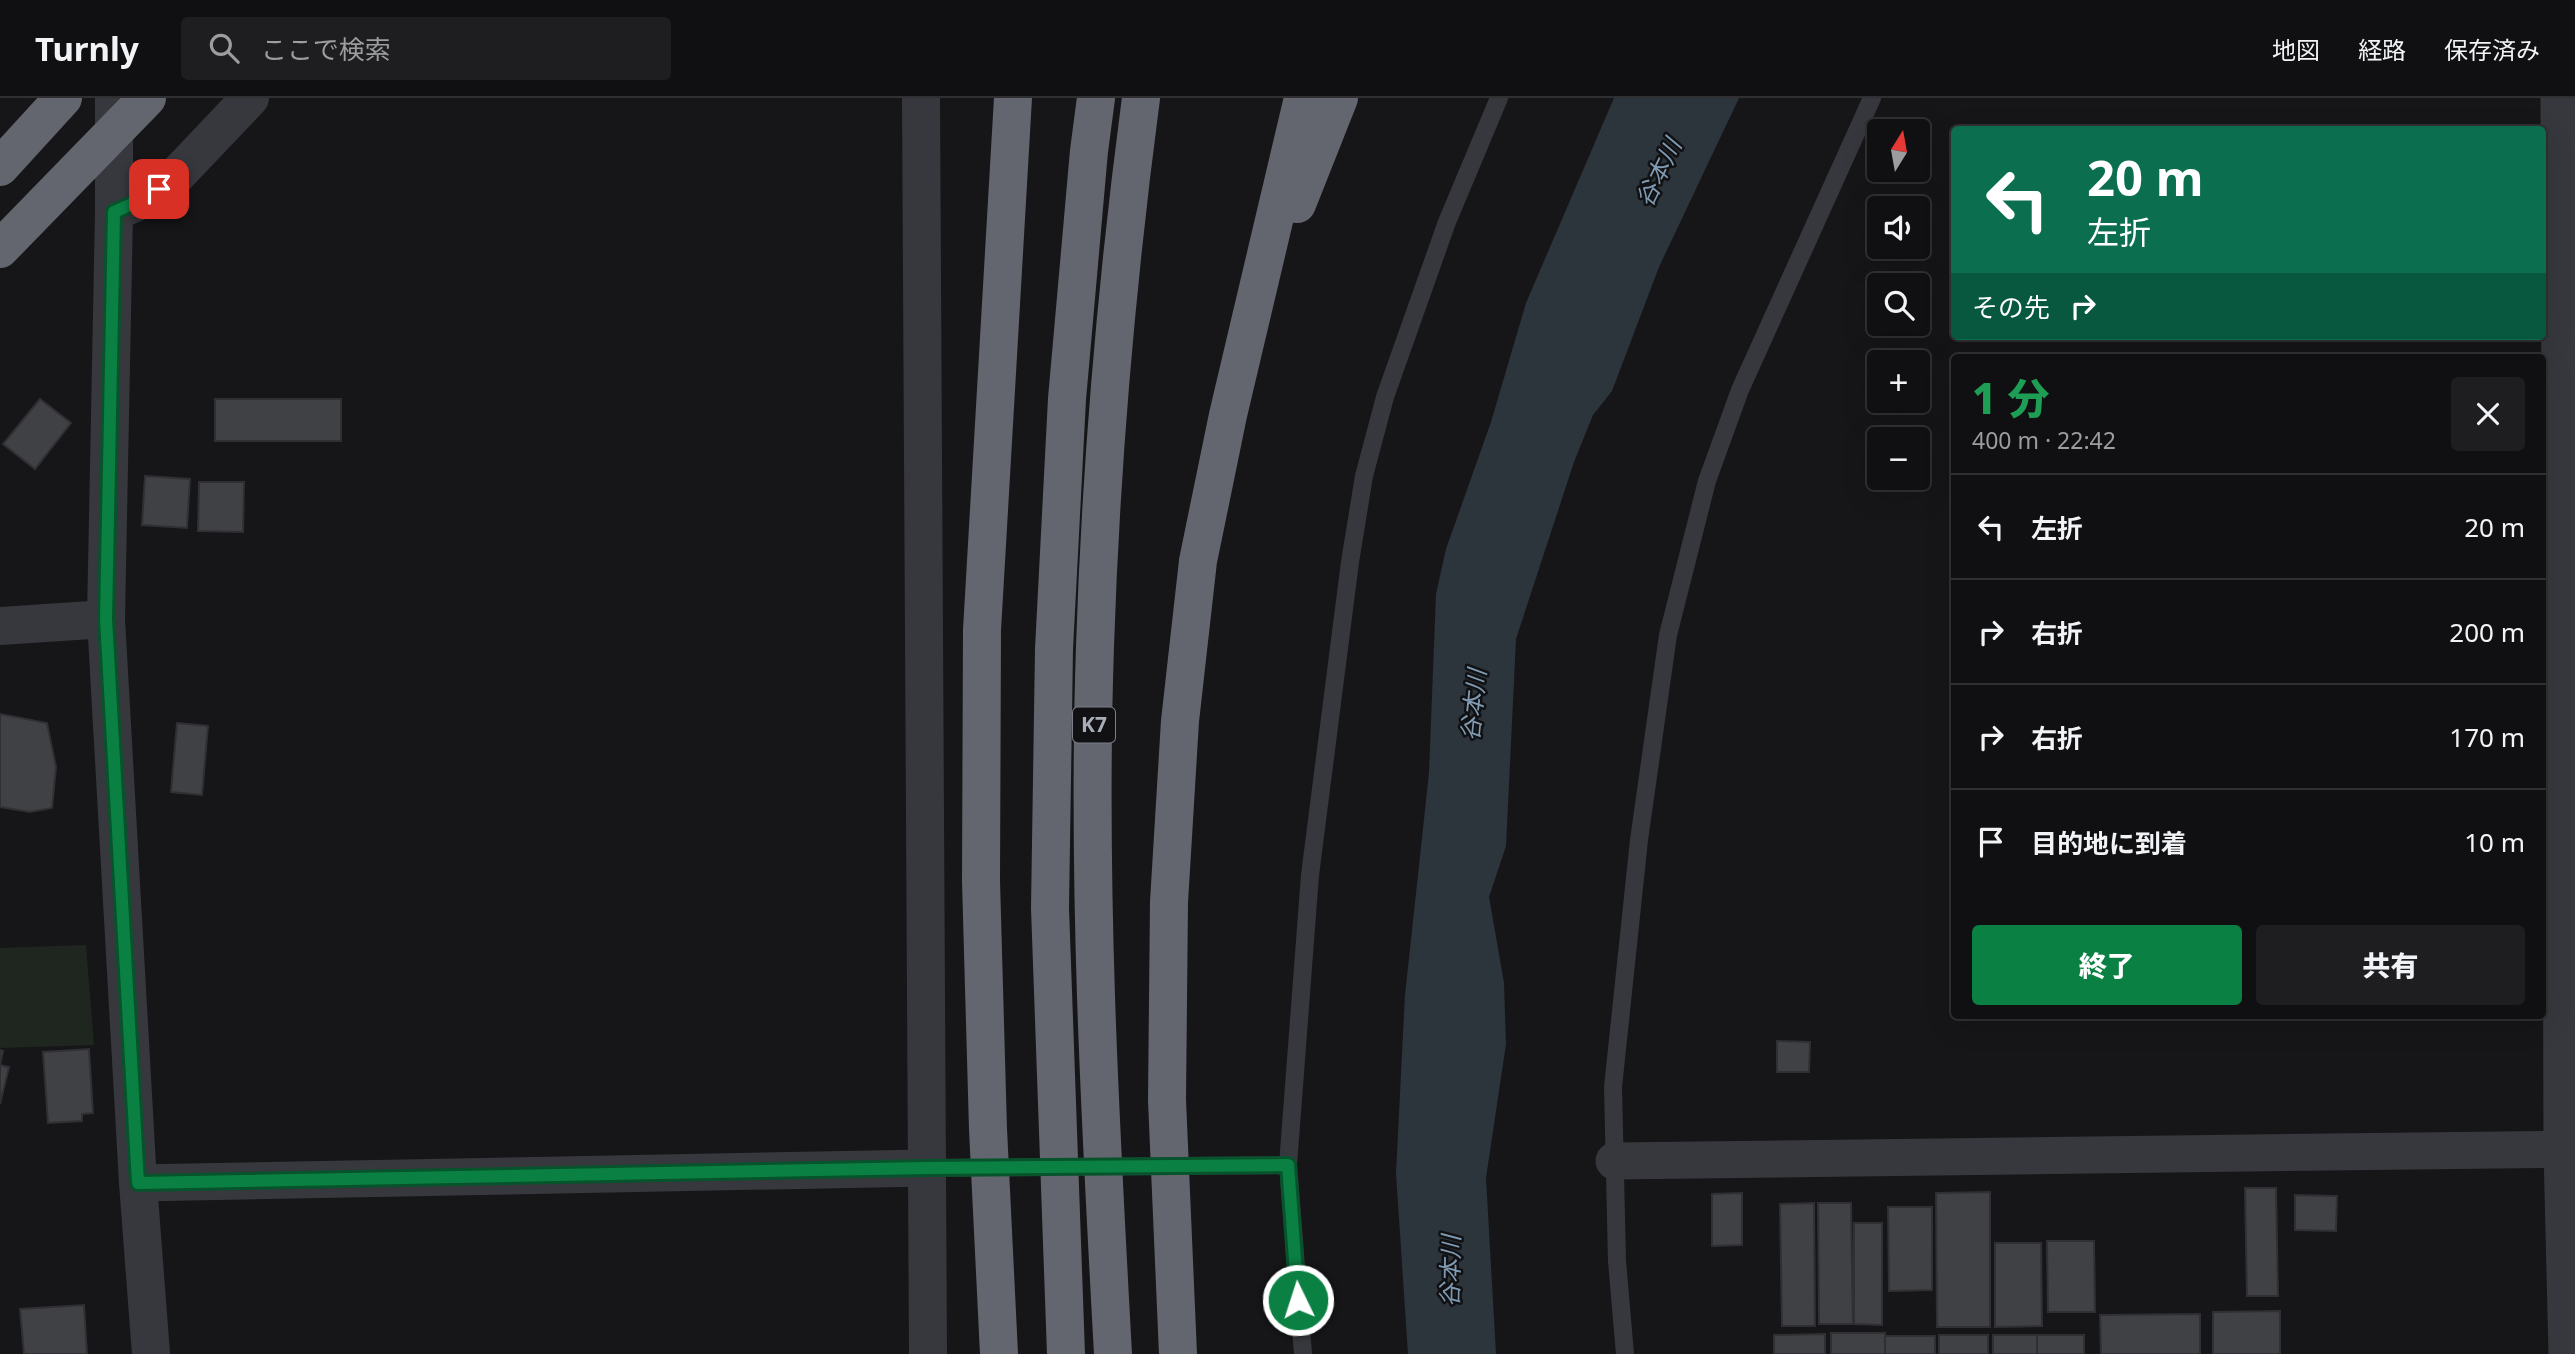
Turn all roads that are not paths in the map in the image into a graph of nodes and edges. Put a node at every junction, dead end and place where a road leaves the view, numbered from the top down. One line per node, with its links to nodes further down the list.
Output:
1 (63, 98): 14 (highway)
2 (114, 98): 15 (street)
3 (148, 98): 16 (highway)
4 (250, 98): 15 (street)
5 (921, 98): 24 (street)
6 (1013, 98): 28 (highway)
7 (1096, 98): 29 (highway, K7)
8 (1141, 98): 30 (highway, K7)
9 (1303, 98): 17 (highway)
10 (1339, 98): 17 (highway)
11 (1499, 98): 23 (lane)
12 (1872, 98): 22 (lane)
13 (2559, 98): 18 (street)
14 (0, 167)
15 (114, 212): 19 (street)
16 (11, 238)
17 (1228, 415): 31 (highway)
18 (2568, 515): 21 (street)
19 (106, 619): 20 (street); 25 (street)
20 (0, 626)
21 (2568, 1149): 22 (street); 34 (street)
22 (1614, 1161): 33 (lane)
23 (1288, 1165): 24 (lane); 32 (lane)
24 (926, 1168): 25 (street); 27 (street)
25 (138, 1183): 26 (street)
26 (150, 1354)
27 (928, 1354)
28 (999, 1354)
29 (1066, 1354)
30 (1113, 1354)
31 (1178, 1354)
32 (1303, 1354)
33 (1625, 1354)
34 (2567, 1354)

